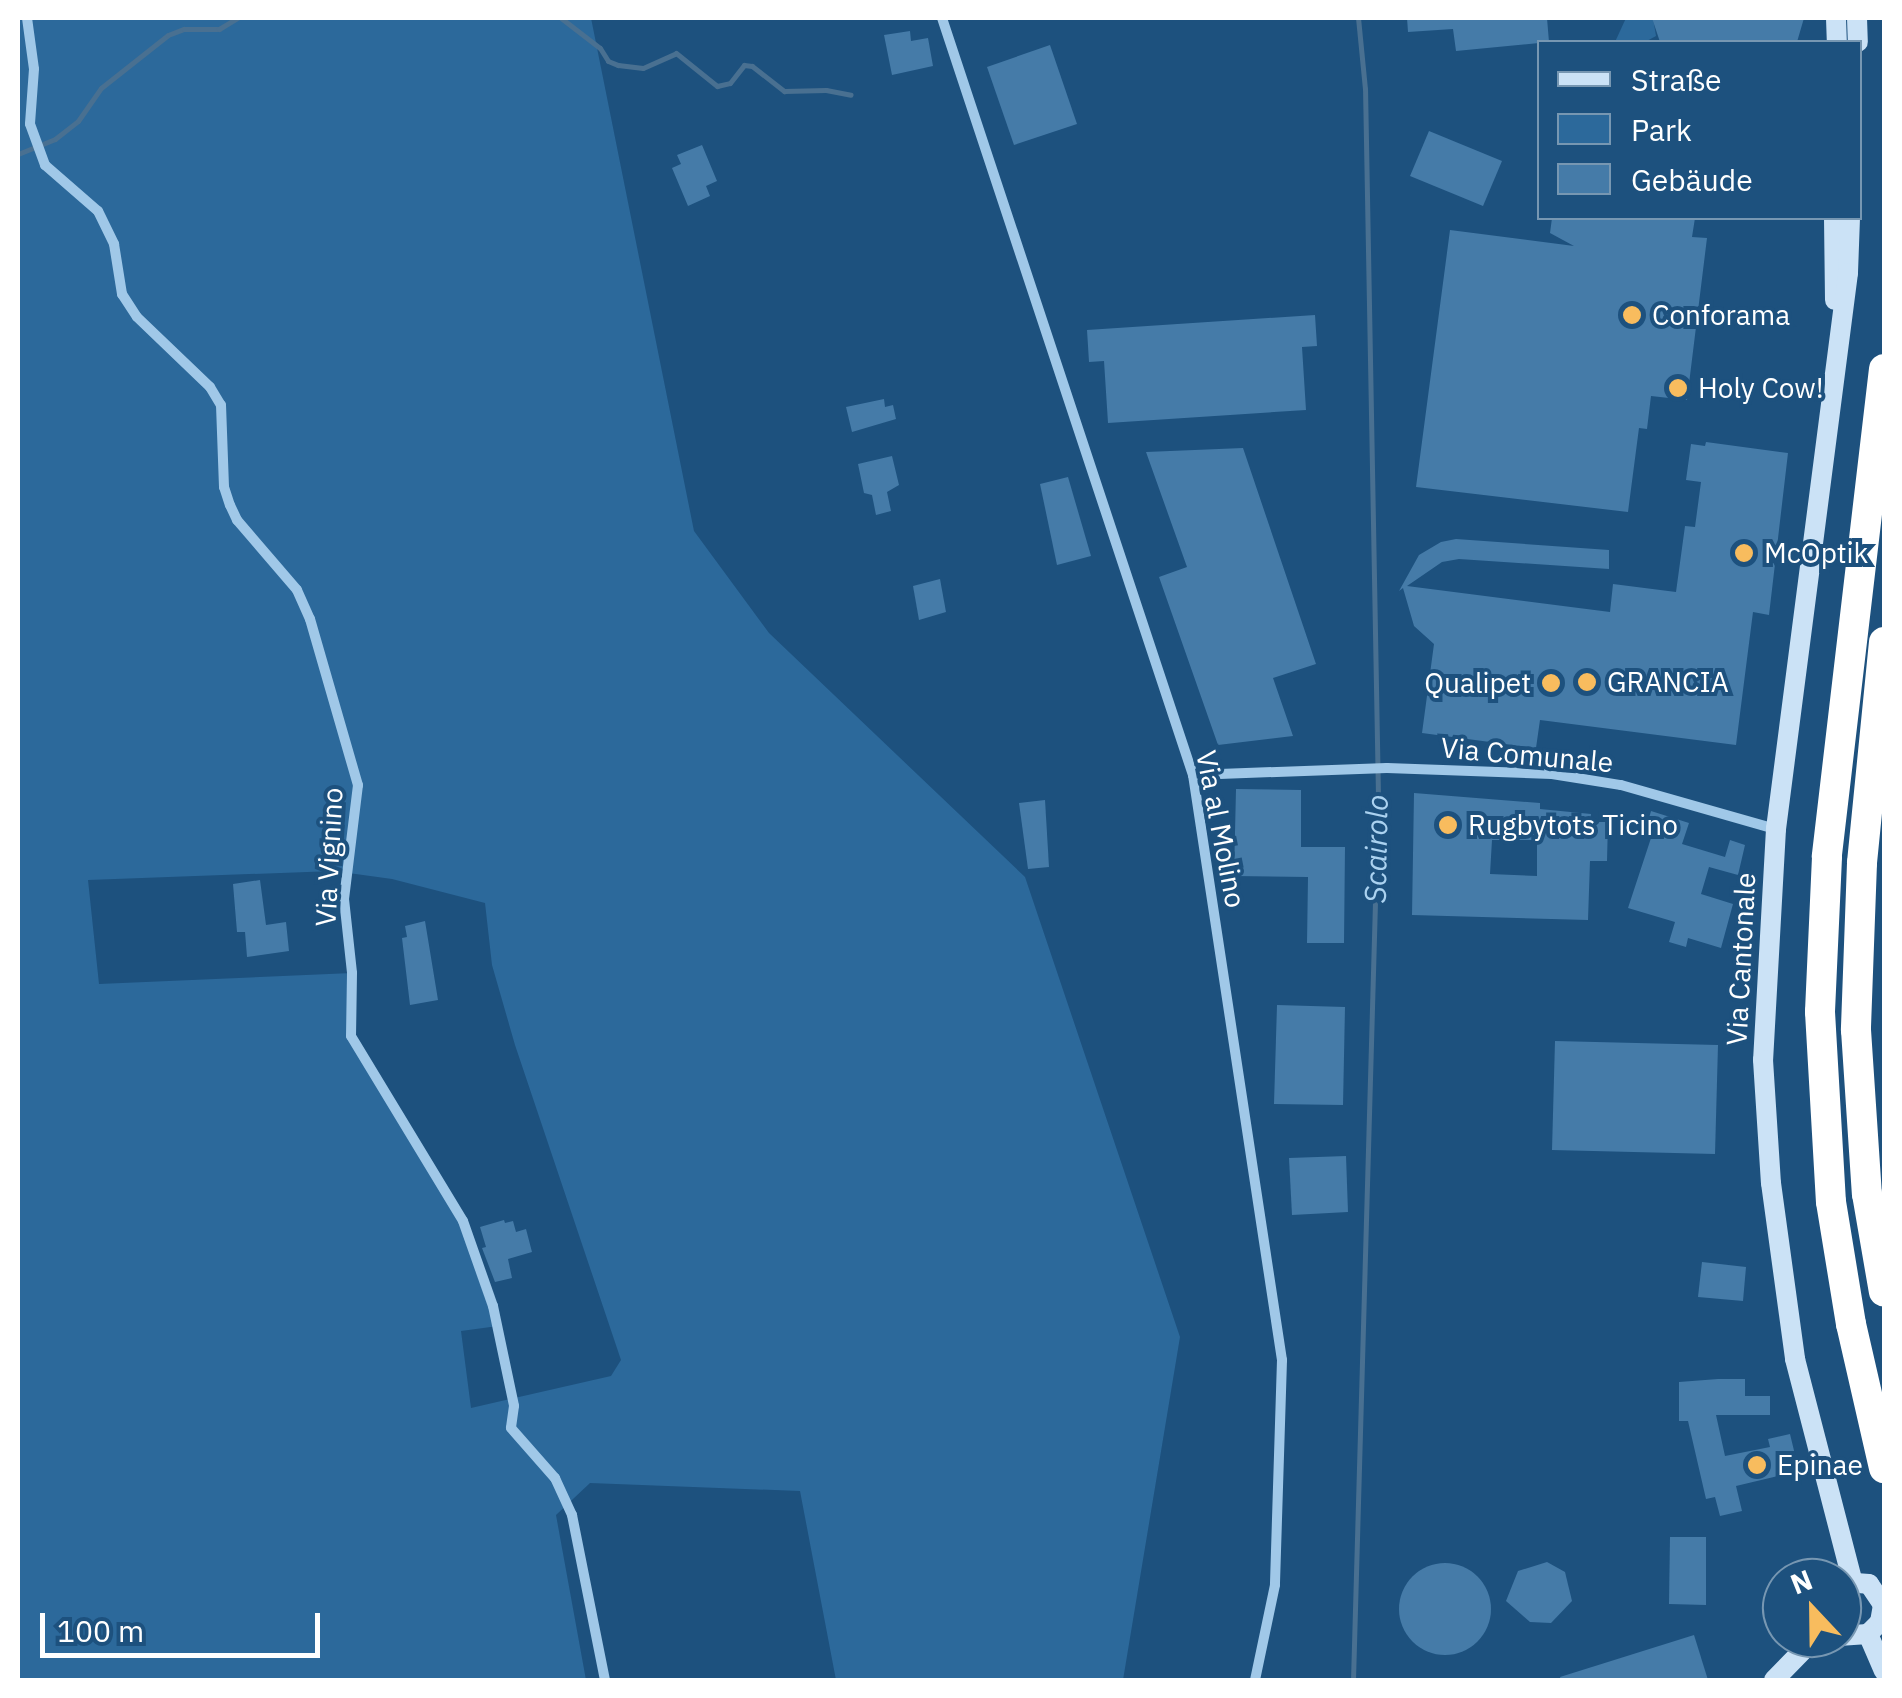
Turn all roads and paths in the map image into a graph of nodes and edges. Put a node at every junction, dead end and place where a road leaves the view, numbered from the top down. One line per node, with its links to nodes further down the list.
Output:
1 (27, 18): 19 (street, Via Vignino)
2 (942, 18): 8 (street, Via al Molino)
3 (1834, 220): 5 (main road, Via Cantonale)
4 (1850, 220): 5 (main road, Via Cantonale)
5 (1837, 336): 9 (main road, Via Cantonale)
6 (1884, 369): 11 (highway)
7 (1884, 642): 10 (highway)
8 (1193, 775): 9 (street, Via Comunale); 20 (street, Via al Molino)
9 (1776, 829): 12 (main road, Via Cantonale)
10 (1884, 1292)
11 (1884, 1468)
12 (1842, 1558)
13 (1862, 1583): 14 (main road)
14 (1883, 1595): 16 (main road)
15 (1862, 1634): 16 (main road)
16 (1868, 1634): 18 (main road)
17 (1795, 1658): 21 (main road)
18 (1884, 1671)
19 (605, 1680)
20 (1255, 1680)
21 (1774, 1680)

